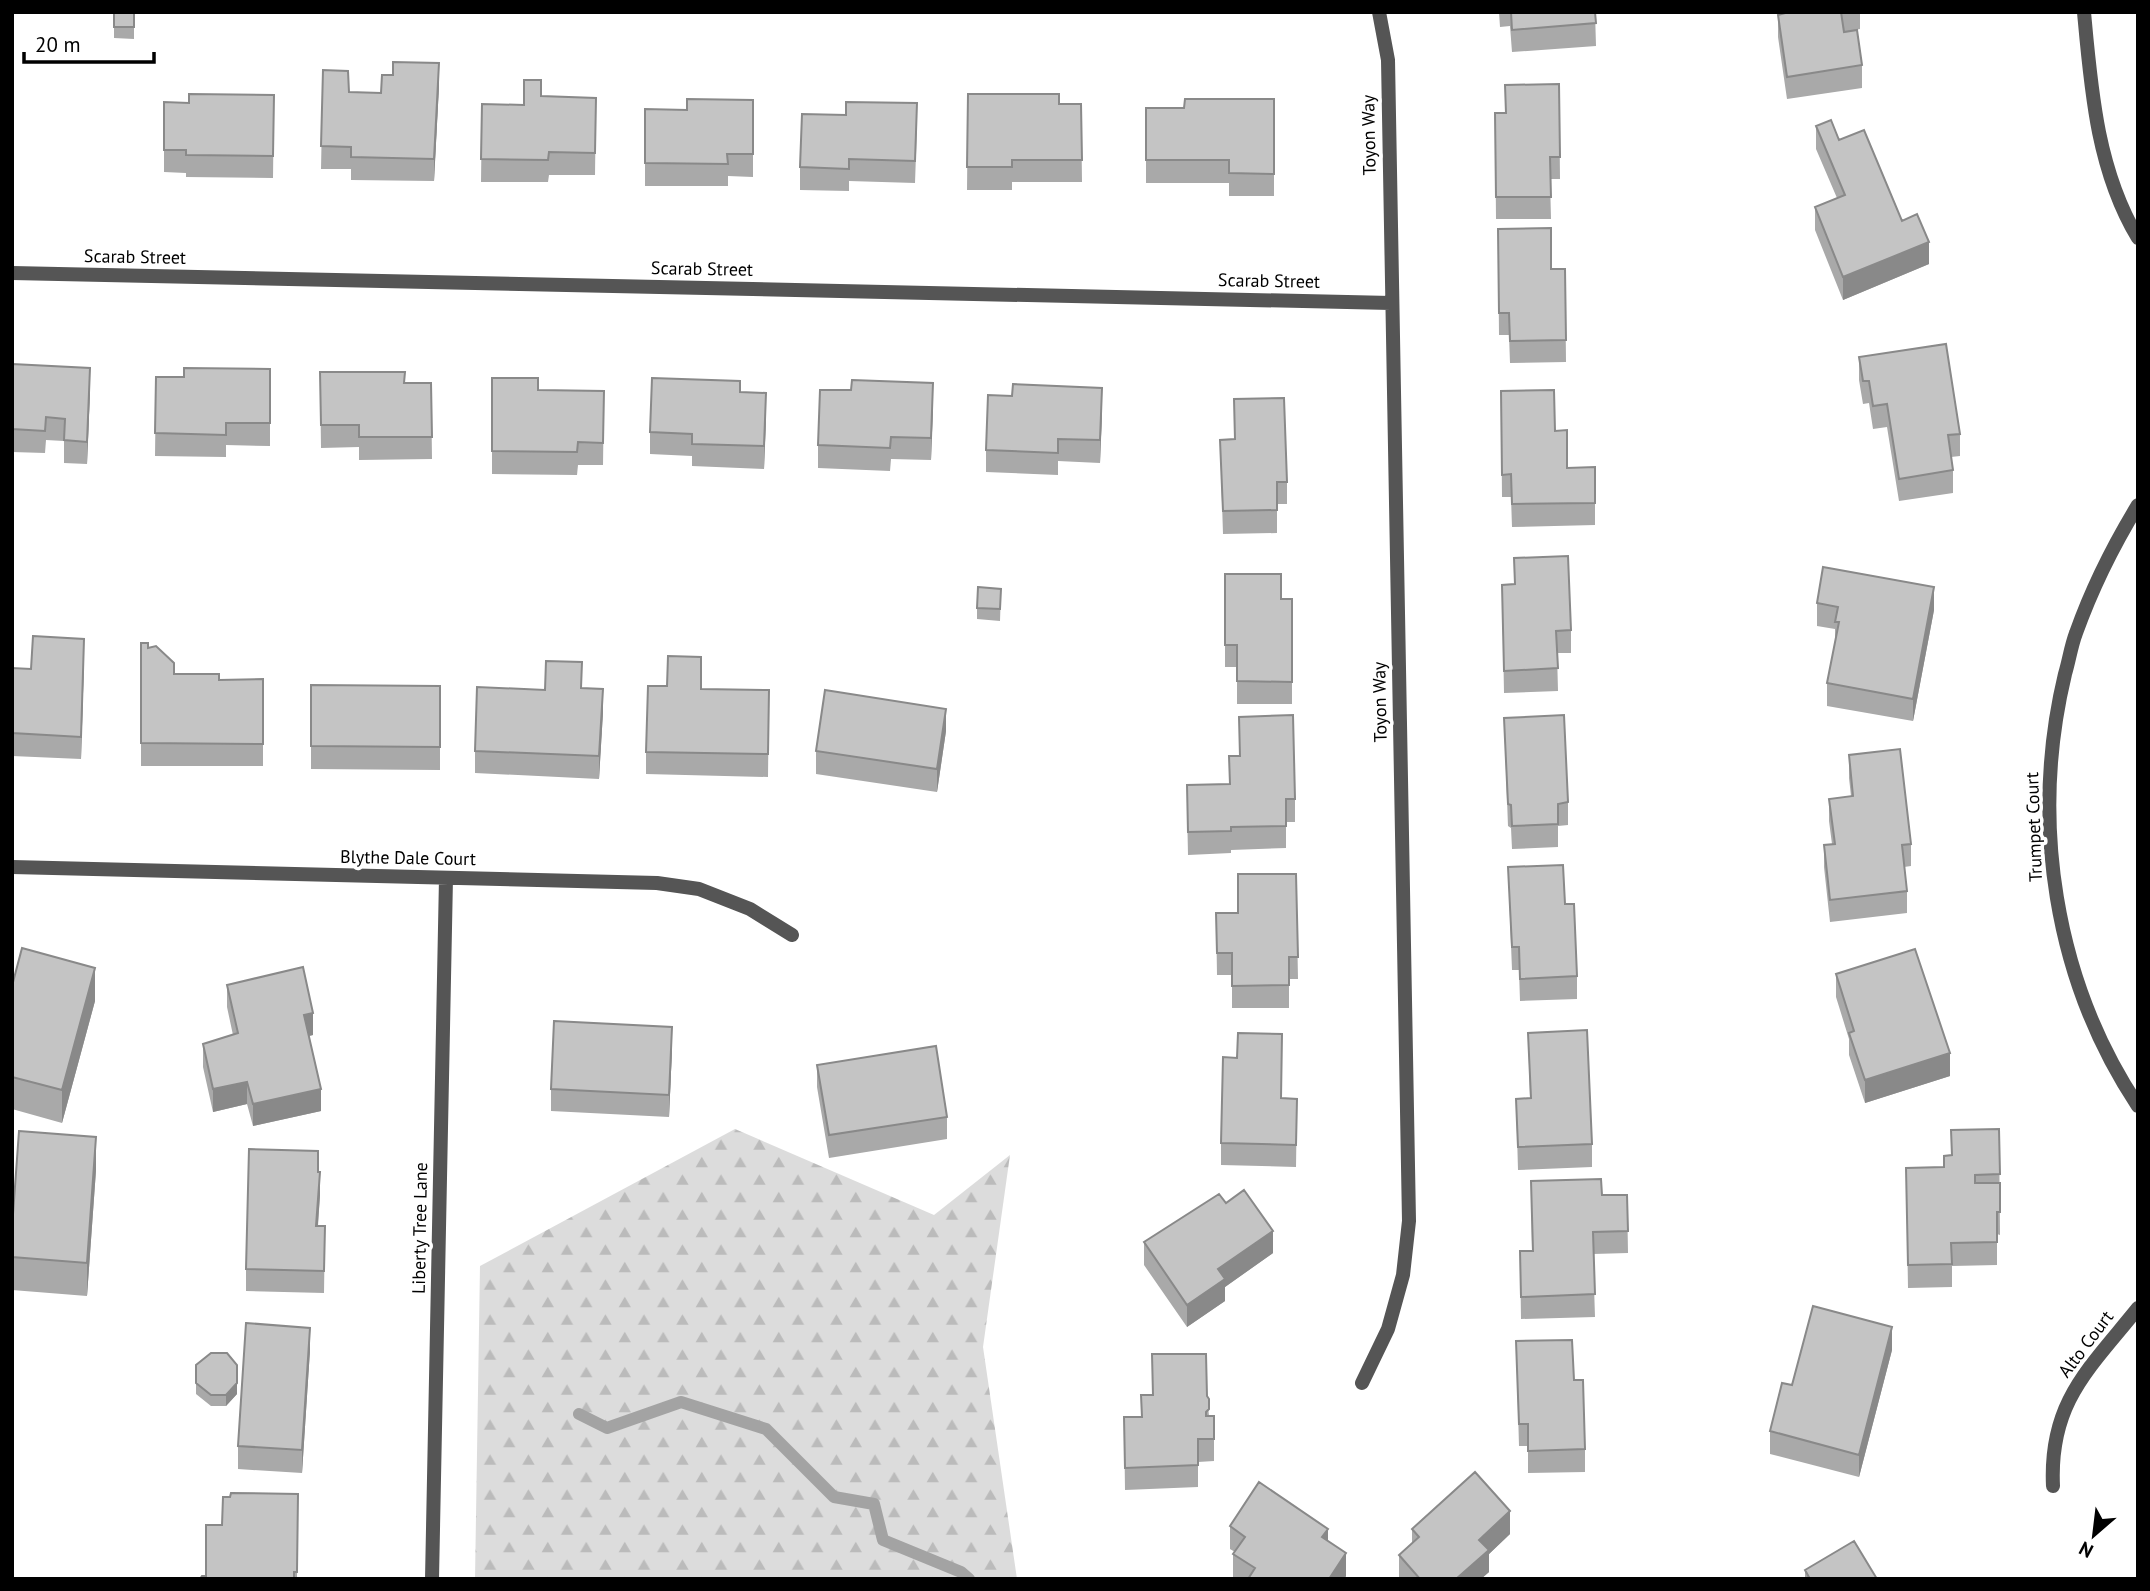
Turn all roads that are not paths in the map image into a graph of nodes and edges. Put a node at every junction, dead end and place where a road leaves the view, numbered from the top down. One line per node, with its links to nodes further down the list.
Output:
1 (1378, 12): 5 (street, Toyon Way)
2 (2084, 12): 3 (street)
3 (2138, 238)
4 (12, 273): 5 (street, Scarab Street)
5 (1391, 303): 12 (street, Toyon Way)
6 (2138, 505): 10 (street, Trumpet Court)
7 (12, 867): 8 (street, Blythe Dale Court)
8 (446, 878): 9 (street, Blythe Dale Court); 14 (street, Liberty Tree Lane)
9 (792, 935)
10 (2138, 1106)
11 (2138, 1308): 13 (street, Alto Court)
12 (1362, 1383)
13 (2053, 1486)
14 (432, 1579)

